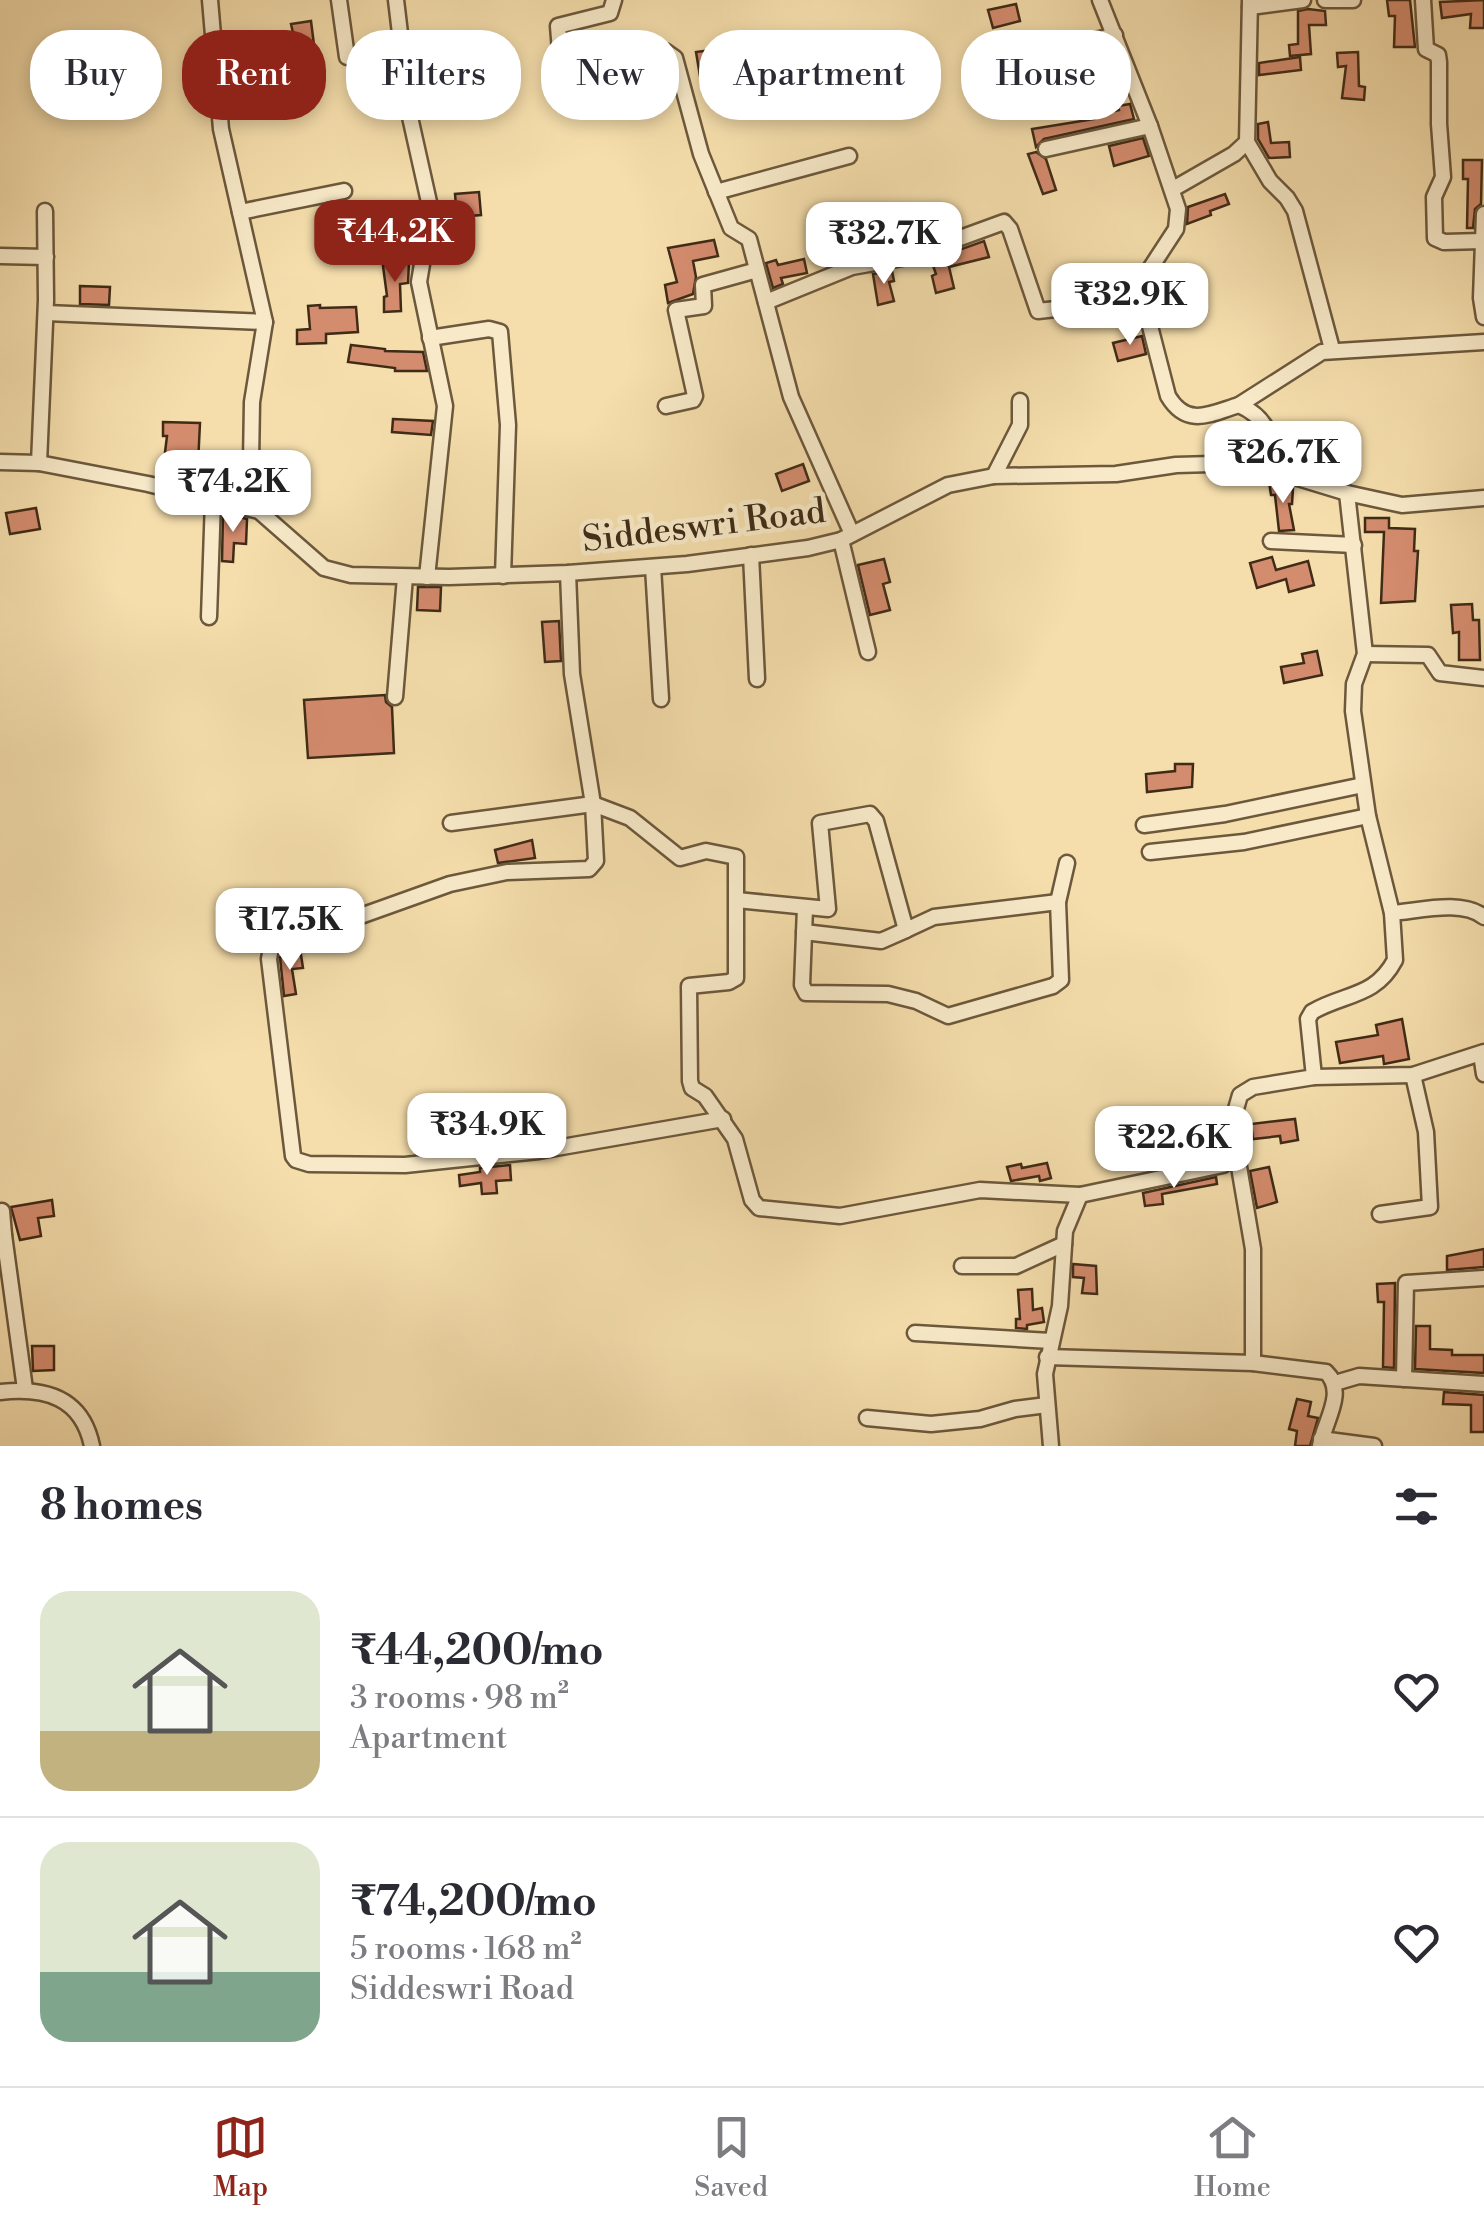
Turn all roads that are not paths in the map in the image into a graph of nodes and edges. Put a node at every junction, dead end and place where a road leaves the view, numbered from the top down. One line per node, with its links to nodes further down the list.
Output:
1 (210, 0): 22 (street)
2 (339, 0): 12 (street)
3 (396, 0): 33 (street)
4 (614, 0): 20 (street)
5 (1100, 0): 11 (street)
6 (1303, 0): 10 (street)
7 (1325, 0): 8 (street)
8 (1353, 0)
9 (1422, 0): 24 (street)
10 (1250, 4): 15 (street)
11 (1112, 30)
12 (346, 50)
13 (1131, 78): 14 (street)
14 (1150, 126): 16 (street); 18 (street)
15 (1247, 142): 18 (street); 35 (street)
16 (1046, 149)
17 (848, 156): 20 (street)
18 (1173, 189): 28 (street)
19 (344, 191): 22 (street)
20 (716, 192): 27 (street)
21 (45, 211): 26 (street)
22 (240, 212): 32 (street)
23 (1484, 214): 24 (street)
24 (1482, 241): 31 (street)
25 (0, 256): 26 (street)
26 (46, 257): 30 (street)
27 (758, 270): 29 (street); 38 (street)
28 (1146, 275): 29 (street); 37 (street)
29 (766, 302): 47 (street)
30 (46, 314): 32 (street); 40 (street)
31 (1484, 317)
32 (265, 322): 46 (street)
33 (430, 338): 53 (street); 55 (street)
34 (1484, 342): 35 (street)
35 (1332, 350): 37 (street)
36 (1020, 402): 42 (street)
37 (1239, 405): 41 (street)
38 (666, 406)
39 (0, 462): 40 (street, Siddeswri Road)
40 (39, 462): 45 (street, Siddeswri Road)
41 (1278, 472): 42 (street, Siddeswri Road); 43 (street, Siddeswri Road)
42 (994, 476): 47 (street, Siddeswri Road)
43 (1347, 493): 44 (street, Siddeswri Road); 49 (street)
44 (1484, 498)
45 (213, 500): 46 (street, Siddeswri Road); 56 (street)
46 (258, 511): 54 (street, Siddeswri Road)
47 (846, 537): 50 (street, Siddeswri Road); 57 (street)
48 (1271, 540): 49 (street)
49 (1354, 545): 58 (street)
50 (751, 555): 51 (street, Siddeswri Road); 60 (street)
51 (653, 567): 52 (street, Siddeswri Road); 62 (street)
52 (568, 574): 53 (street, Siddeswri Road); 64 (street)
53 (503, 576): 55 (street, Siddeswri Road)
54 (405, 577): 55 (street, Siddeswri Road); 61 (street)
55 (427, 577)
56 (209, 617)
57 (868, 652)
58 (1365, 654): 59 (street); 63 (street)
59 (1484, 678)
60 (756, 679)
61 (394, 697)
62 (660, 698)
63 (1363, 785): 65 (street); 67 (street)
64 (593, 804): 66 (street); 70 (street); 81 (street)
65 (1368, 816): 68 (street); 73 (street)
66 (451, 824)
67 (1144, 825)
68 (1150, 852)
69 (1067, 863): 71 (street)
70 (737, 900): 72 (street); 81 (street)
71 (1058, 902): 75 (street); 76 (street)
72 (805, 908): 75 (street); 76 (street)
73 (1392, 912): 74 (street); 80 (street)
74 (1484, 917)
75 (906, 930): 76 (street)
76 (804, 932)
77 (1482, 1053): 78 (street); 79 (street)
78 (1413, 1074): 80 (street); 85 (street)
79 (1484, 1074)
80 (1314, 1076): 82 (street)
81 (723, 1120): 83 (street)
82 (1237, 1155): 83 (street); 93 (street)
83 (1080, 1195): 87 (street)
84 (2, 1211): 86 (street)
85 (1380, 1214)
86 (2, 1235): 97 (street)
87 (1064, 1244): 88 (street); 91 (street)
88 (962, 1266)
89 (1484, 1278): 94 (street)
90 (916, 1333): 91 (street)
91 (1051, 1341): 92 (street)
92 (1047, 1357): 93 (street); 99 (street)
93 (1253, 1363): 95 (street)
94 (1404, 1379): 95 (street); 96 (street)
95 (1335, 1383): 101 (street)
96 (1484, 1384)
97 (25, 1389): 98 (street); 102 (street)
98 (0, 1392)
99 (1046, 1405): 100 (street); 103 (street)
100 (867, 1418)
101 (1320, 1442): 104 (street)
102 (92, 1446)
103 (1051, 1446)
104 (1374, 1446)

